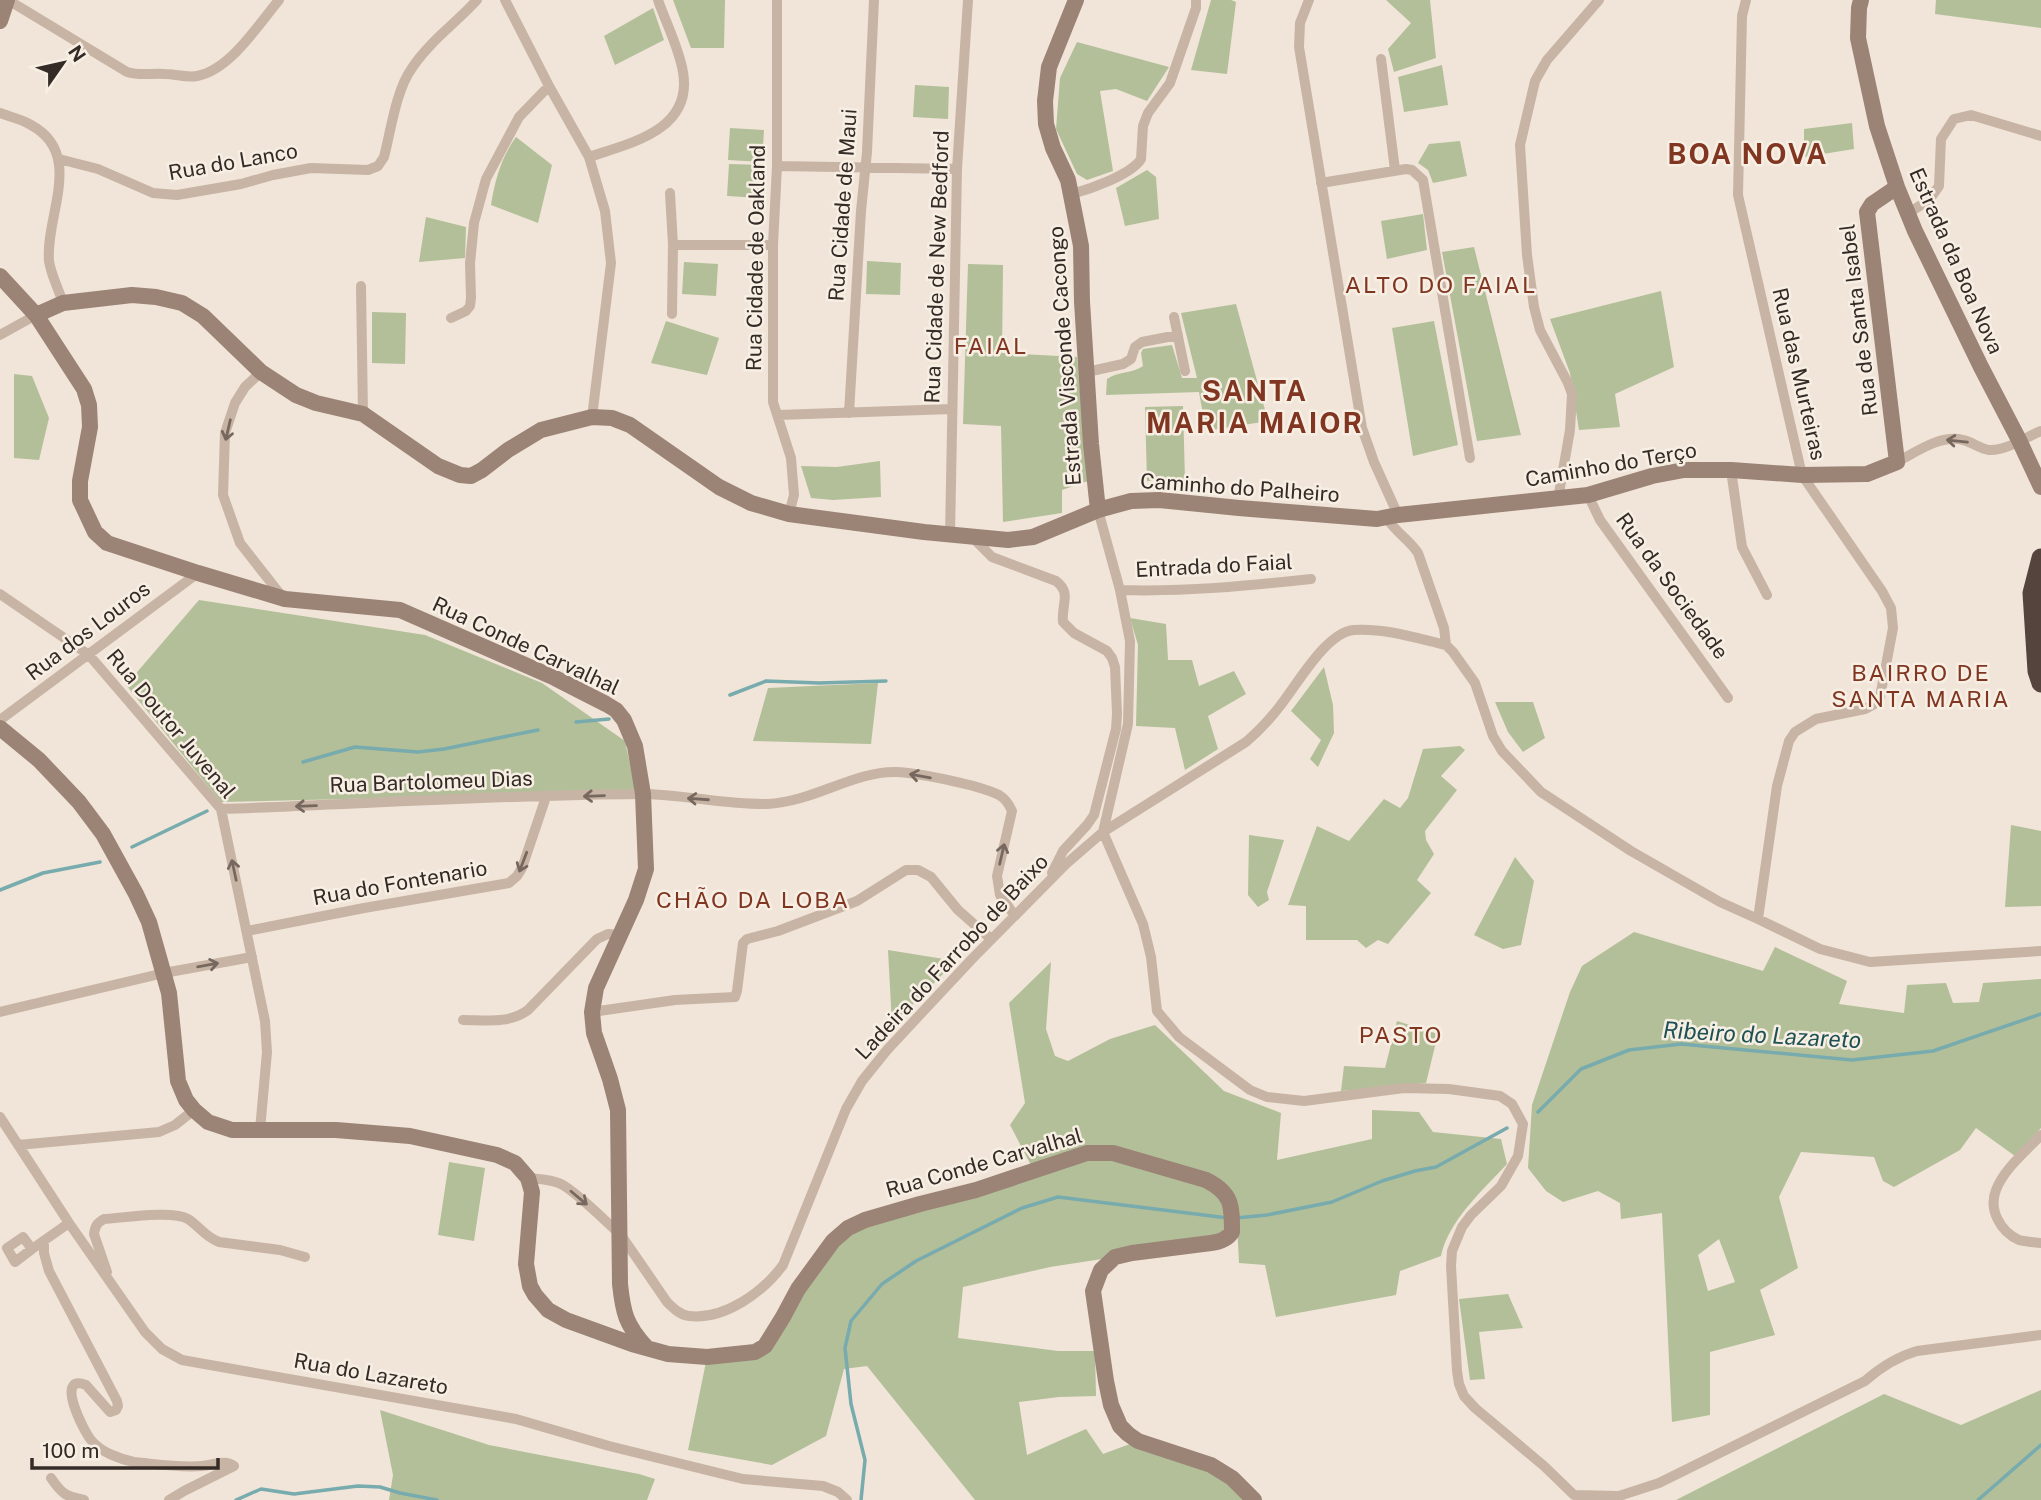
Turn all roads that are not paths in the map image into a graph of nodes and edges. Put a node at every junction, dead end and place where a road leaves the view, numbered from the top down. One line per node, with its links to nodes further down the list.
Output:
1 (7, 0): 2 (street); 15 (street)
2 (279, 0)
3 (477, 0): 21 (street, Rua do Lanco)
4 (505, 0): 17 (street)
5 (658, 0): 20 (street)
6 (777, 0): 22 (street, Rua Cidade de Oakland)
7 (874, 0): 23 (street, Rua Cidade de Maui)
8 (968, 0): 24 (street, Rua Cidade de New Bedford)
9 (1076, 0): 29 (street, Estrada Visconde Cacongo)
10 (1196, 0): 29 (street)
11 (1309, 0): 26 (street)
12 (1599, 0): 58 (street)
13 (1746, 0): 55 (street, Rua das Murteiras)
14 (1861, 0): 27 (street, Estrada da Boa Nova)
15 (0, 22)
16 (1381, 59): 25 (street)
17 (549, 86): 20 (street); 39 (street)
18 (0, 113): 21 (street)
19 (2041, 136): 30 (street)
20 (589, 157): 49 (street)
21 (59, 159): 35 (street)
22 (778, 166): 23 (street); 32 (street, Rua Cidade de Oakland)
23 (864, 166): 24 (street); 46 (street, Rua Cidade de Maui)
24 (957, 169): 45 (street, Rua Cidade de New Bedford)
25 (1395, 170): 26 (street); 52 (street)
26 (1321, 183): 61 (street)
27 (1897, 187): 30 (street, Estrada da Boa Nova); 53 (street, Rua de Santa Isabel)
28 (670, 193): 31 (street)
29 (1072, 194): 44 (street, Estrada Visconde Cacongo)
30 (1908, 214): 51 (street, Estrada da Boa Nova)
31 (673, 245): 32 (street); 36 (street)
32 (774, 245): 48 (street, Rua Cidade de Oakland)
33 (0, 276): 37 (street, Rua Conde Carvalhal)
34 (362, 286): 47 (street)
35 (63, 303): 37 (street, Caminho do Palheiro); 43 (street, Caminho do Palheiro)
36 (672, 314)
37 (36, 315): 40 (street, Caminho do Palheiro); 65 (street, Rua Conde Carvalhal)
38 (1174, 317): 41 (street)
39 (451, 318)
40 (0, 335)
41 (1178, 335): 42 (street); 44 (street)
42 (1185, 371)
43 (261, 372): 47 (street, Caminho do Palheiro); 70 (street, one-way to 70)
44 (1087, 372): 59 (street, Estrada Visconde Cacongo)
45 (952, 410): 46 (street); 62 (street, Rua Cidade de New Bedford)
46 (849, 413): 48 (street)
47 (363, 414): 49 (street, Caminho do Palheiro)
48 (778, 415): 60 (street, Rua Cidade de Oakland)
49 (592, 417): 60 (street, Caminho do Palheiro)
50 (2041, 430): 51 (street, Caminho do Terço)
51 (2019, 440): 53 (street, Caminho do Terço, one-way to 53); 56 (street, Estrada da Boa Nova)
52 (1470, 458)
53 (1896, 462): 55 (street, Caminho do Terço)
54 (1731, 470): 55 (street, Caminho do Terço); 57 (street, Caminho do Terço); 69 (street)
55 (1802, 475): 83 (street, Rua das Murteiras)
56 (2041, 487)
57 (1588, 495): 58 (street, Caminho do Terço); 74 (street, Rua da Sociedade)
58 (1558, 499): 61 (street, Caminho do Terço)
59 (1098, 510): 61 (street, Caminho do Palheiro); 63 (street, Caminho do Palheiro); 67 (street)
60 (789, 514): 62 (street, Caminho do Palheiro)
61 (1392, 516): 71 (street)
62 (950, 535): 63 (street, Caminho do Palheiro)
63 (973, 538): 81 (street)
64 (2041, 558): 73 (highway)
65 (198, 573): 70 (street, Rua Conde Carvalhal); 72 (street, Rua dos Louros)
66 (1311, 579): 67 (street, Entrada do Faial)
67 (1120, 590): 80 (street)
68 (0, 594): 72 (street, Rua Doutor Juvenal)
69 (1767, 595)
70 (285, 599): 77 (street, Rua Conde Carvalhal)
71 (1446, 645): 80 (street, Ladeira do Farrobo de Baixo); 83 (street)
72 (89, 655): 75 (street, Rua dos Louros); 79 (street, Rua Doutor Juvenal)
73 (2041, 683)
74 (1728, 698)
75 (0, 720)
76 (0, 727): 89 (street)
77 (643, 794): 78 (street, Rua Bartolomeu Dias, one-way to 78); 82 (street, Rua Bartolomeu Dias, one-way to 77); 85 (street, Rua Conde Carvalhal)
78 (546, 797): 79 (street, Rua Bartolomeu Dias, one-way to 79); 84 (street, Rua do Fontenario, one-way to 84)
79 (221, 809): 84 (street, Rua Doutor Juvenal, one-way to 79)
80 (1103, 832): 81 (street, Ladeira do Farrobo de Baixo); 108 (street)
81 (1046, 884): 82 (street, Ladeira do Farrobo de Baixo)
82 (1015, 916): 86 (street, Ladeira do Farrobo de Baixo)
83 (1758, 919): 87 (street)
84 (247, 932): 88 (street, Rua Doutor Juvenal)
85 (619, 935): 91 (street, Rua Conde Carvalhal); 92 (street)
86 (991, 939): 91 (street); 100 (street, Ladeira do Farrobo de Baixo)
87 (2041, 951)
88 (252, 957): 89 (street, one-way to 88); 95 (street, Rua Doutor Juvenal)
89 (164, 974): 90 (street); 93 (street)
90 (0, 1012)
91 (592, 1012): 100 (street, Rua Conde Carvalhal)
92 (463, 1020)
93 (194, 1110): 95 (street); 97 (street)
94 (0, 1117): 97 (street, Rua do Lazareto)
95 (260, 1130): 98 (street)
96 (2041, 1135): 102 (street)
97 (18, 1145): 99 (street, Rua do Lazareto)
98 (528, 1178): 100 (street, one-way to 100); 107 (street)
99 (69, 1223): 101 (street); 105 (street, Rua do Lazareto)
100 (621, 1235): 106 (street, Rua Conde Carvalhal)
101 (44, 1241): 103 (street); 112 (street)
102 (2041, 1243)
103 (32, 1250)
104 (305, 1257): 105 (street)
105 (110, 1283): 113 (street, Rua do Lazareto)
106 (625, 1318): 107 (street); 109 (street, Rua Conde Carvalhal)
107 (606, 1335): 109 (street)
108 (2041, 1335)
109 (647, 1349): 114 (street, Rua Conde Carvalhal)
110 (51, 1478): 111 (street)
111 (84, 1500)
112 (169, 1500)
113 (847, 1500)
114 (1254, 1500)

